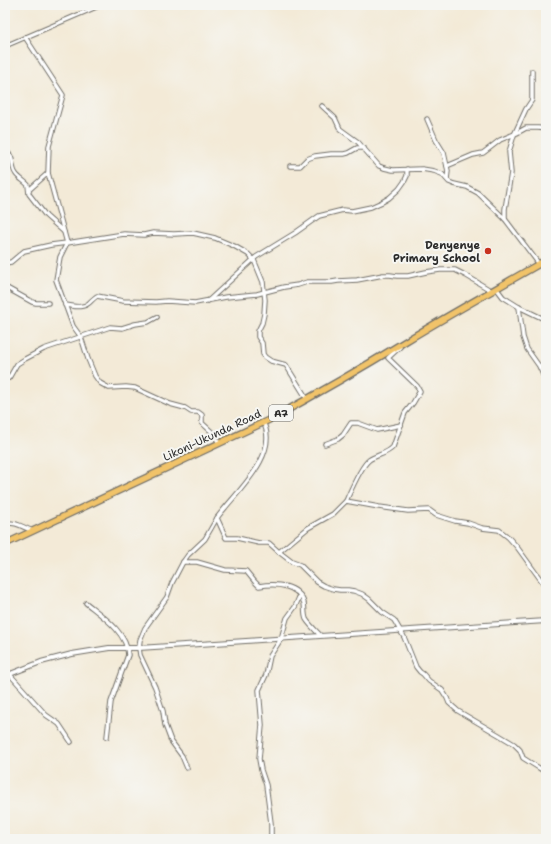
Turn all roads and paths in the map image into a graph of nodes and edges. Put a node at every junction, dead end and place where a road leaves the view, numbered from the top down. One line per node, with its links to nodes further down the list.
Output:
1 (101, 5): 2 (street)
2 (25, 37): 3 (street); 14 (street)
3 (5, 46)
4 (532, 70): 8 (street)
5 (322, 106): 9 (street)
6 (427, 119): 12 (street)
7 (546, 129): 8 (street)
8 (514, 135): 12 (street); 17 (street)
9 (364, 148): 11 (street); 13 (street)
10 (5, 152): 16 (street)
11 (290, 166)
12 (447, 166): 15 (street)
13 (407, 170): 15 (street); 20 (street)
14 (48, 173): 16 (street); 18 (street)
15 (447, 179): 17 (street)
16 (29, 190): 18 (street)
17 (505, 219): 23 (street)
18 (65, 233): 19 (street)
19 (67, 243): 20 (street); 22 (street); 29 (street)
20 (254, 260): 26 (street); 27 (street)
21 (546, 260): 23 (highway, Likoni-Ukunda Road / A7)
22 (5, 263)
23 (539, 264): 25 (highway, Likoni-Ukunda Road / A7)
24 (5, 287): 28 (street)
25 (495, 290): 26 (street); 30 (street); 34 (highway, Likoni-Ukunda Road / A7)
26 (265, 292): 27 (street); 37 (street)
27 (208, 301): 29 (street)
28 (48, 303)
29 (66, 305): 33 (street)
30 (519, 307): 32 (street); 36 (street)
31 (158, 317): 33 (street)
32 (546, 320)
33 (82, 337): 35 (street); 40 (street)
34 (406, 341): 37 (highway, Likoni-Ukunda Road / A7); 39 (street)
35 (9, 378)
36 (546, 381)
37 (307, 400): 38 (highway, Likoni-Ukunda Road / A7)
38 (263, 422): 40 (highway, Likoni-Ukunda Road / A7); 43 (street)
39 (401, 425): 41 (street); 42 (street)
40 (219, 443): 45 (highway, Likoni-Ukunda Road / A7)
41 (325, 444)
42 (346, 501): 47 (street); 49 (street)
43 (217, 518): 47 (street); 48 (street)
44 (5, 523): 45 (street)
45 (33, 531): 46 (highway, Likoni-Ukunda Road / A7)
46 (5, 544)
47 (279, 552): 53 (street)
48 (183, 562): 50 (street); 57 (street)
49 (546, 587)
50 (300, 595): 54 (street); 55 (street)
51 (86, 603): 56 (street)
52 (546, 621): 53 (street)
53 (400, 631): 54 (street); 64 (street)
54 (320, 635): 55 (street)
55 (281, 639): 57 (street); 65 (street)
56 (128, 648): 57 (street); 59 (street); 61 (street)
57 (139, 648): 63 (street)
58 (5, 668): 59 (street)
59 (10, 674): 60 (street); 62 (street)
60 (5, 676)
61 (107, 737)
62 (71, 742)
63 (186, 768)
64 (546, 772)
65 (270, 839)

